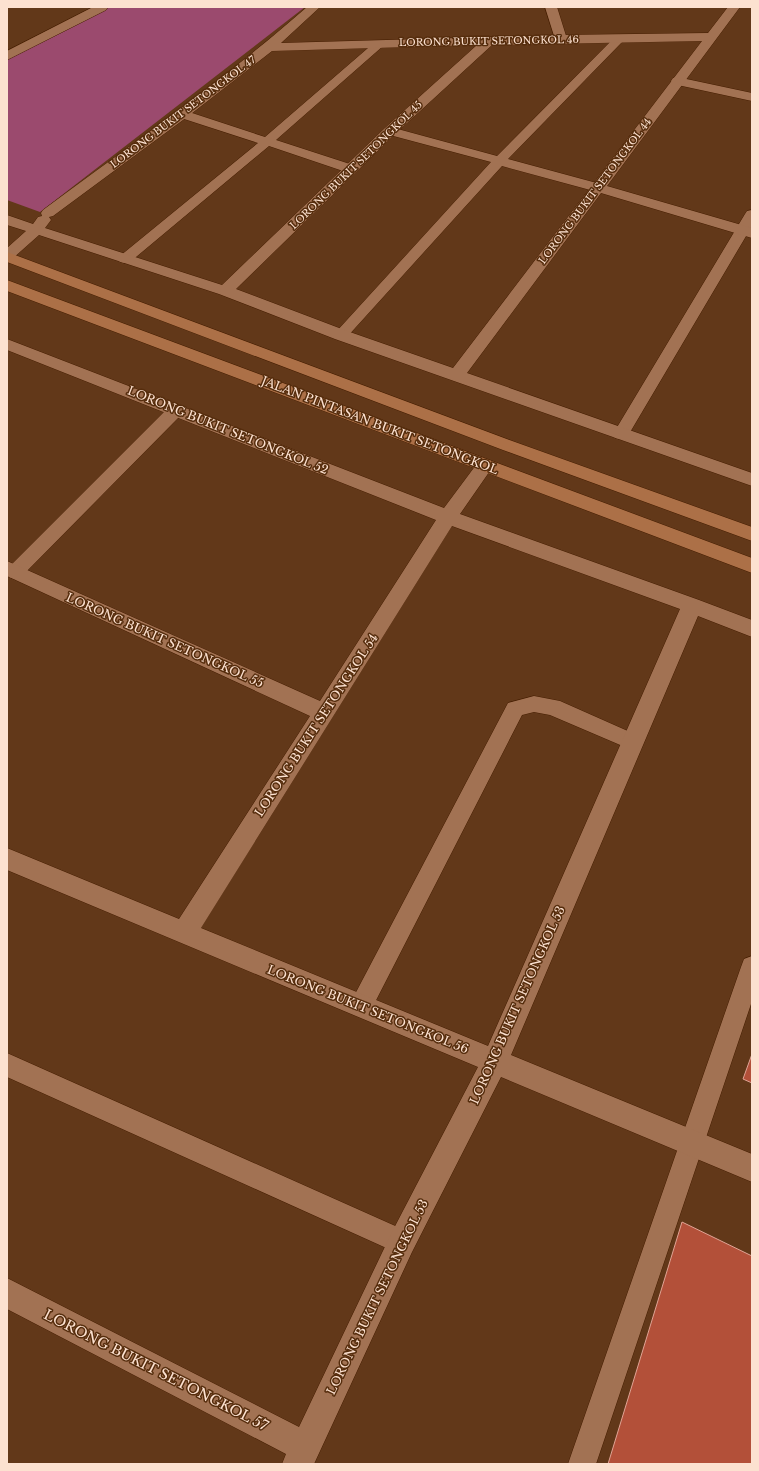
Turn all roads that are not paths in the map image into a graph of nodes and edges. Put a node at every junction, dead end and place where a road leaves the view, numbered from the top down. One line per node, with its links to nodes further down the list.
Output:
1 (102, 7): 11 (street)
2 (314, 7): 10 (street, LORONG BUKIT SETONGKOL 47)
3 (551, 7): 7 (lane)
4 (734, 7): 5 (street, LORONG BUKIT SETONGKOL 44)
5 (710, 37): 6 (street, LORONG BUKIT SETONGKOL 46); 12 (street, LORONG BUKIT SETONGKOL 44)
6 (620, 38): 7 (street, LORONG BUKIT SETONGKOL 46); 17 (lane)
7 (561, 39): 8 (street, LORONG BUKIT SETONGKOL 46)
8 (488, 42): 9 (street, LORONG BUKIT SETONGKOL 46); 15 (street, LORONG BUKIT SETONGKOL 45)
9 (379, 44): 10 (street, LORONG BUKIT SETONGKOL 46); 16 (lane)
10 (269, 47): 14 (street, LORONG BUKIT SETONGKOL 47)
11 (7, 56)
12 (677, 81): 13 (lane); 19 (street, LORONG BUKIT SETONGKOL 44)
13 (752, 97)
14 (182, 114): 16 (lane); 20 (street, LORONG BUKIT SETONGKOL 47)
15 (390, 131): 17 (lane); 18 (street, LORONG BUKIT SETONGKOL 45)
16 (268, 141): 18 (lane); 26 (lane)
17 (499, 161): 19 (lane); 29 (lane)
18 (351, 168): 28 (street, LORONG BUKIT SETONGKOL 45)
19 (599, 188): 24 (street); 31 (street, LORONG BUKIT SETONGKOL 44)
20 (48, 213): 22 (street, LORONG BUKIT SETONGKOL 47); 23 (street, LORONG BUKIT SETONGKOL 47)
21 (752, 214): 24 (lane)
22 (11, 225): 23 (street)
23 (36, 230): 25 (street, LORONG BUKIT SETONGKOL 47); 26 (street)
24 (747, 231): 33 (lane)
25 (7, 256): 37 (main road, JALAN PINTASAN BUKIT SETONGKOL)
26 (125, 259): 28 (street)
27 (7, 286): 34 (main road, JALAN PINTASAN BUKIT SETONGKOL)
28 (226, 291): 29 (street)
29 (341, 335): 31 (street)
30 (7, 344): 32 (street, LORONG BUKIT SETONGKOL 52)
31 (456, 376): 33 (street)
32 (176, 410): 36 (street, LORONG BUKIT SETONGKOL 52); 39 (lane)
33 (621, 434): 35 (street)
34 (480, 472): 36 (street, LORONG BUKIT SETONGKOL 54); 38 (main road, JALAN PINTASAN BUKIT SETONGKOL)
35 (752, 480)
36 (453, 510): 40 (street, LORONG BUKIT SETONGKOL 52); 42 (street, LORONG BUKIT SETONGKOL 54)
37 (752, 534)
38 (752, 566)
39 (11, 570): 42 (street, LORONG BUKIT SETONGKOL 55)
40 (692, 605): 41 (street, LORONG BUKIT SETONGKOL 52); 43 (street, LORONG BUKIT SETONGKOL 53)
41 (752, 629)
42 (324, 712): 45 (street, LORONG BUKIT SETONGKOL 54)
43 (632, 742): 47 (lane); 48 (street, LORONG BUKIT SETONGKOL 53)
44 (7, 859): 45 (street, LORONG BUKIT SETONGKOL 56)
45 (184, 933): 47 (street, LORONG BUKIT SETONGKOL 56)
46 (752, 968): 50 (lane)
47 (361, 1006): 48 (street, LORONG BUKIT SETONGKOL 56)
48 (495, 1061): 50 (street, LORONG BUKIT SETONGKOL 56); 52 (street, LORONG BUKIT SETONGKOL 53)
49 (7, 1065): 52 (lane)
50 (693, 1143): 51 (street, LORONG BUKIT SETONGKOL 56); 55 (lane)
51 (752, 1168)
52 (402, 1242): 54 (street, LORONG BUKIT SETONGKOL 53)
53 (7, 1293): 54 (street, LORONG BUKIT SETONGKOL 57)
54 (301, 1456)
55 (582, 1464)

